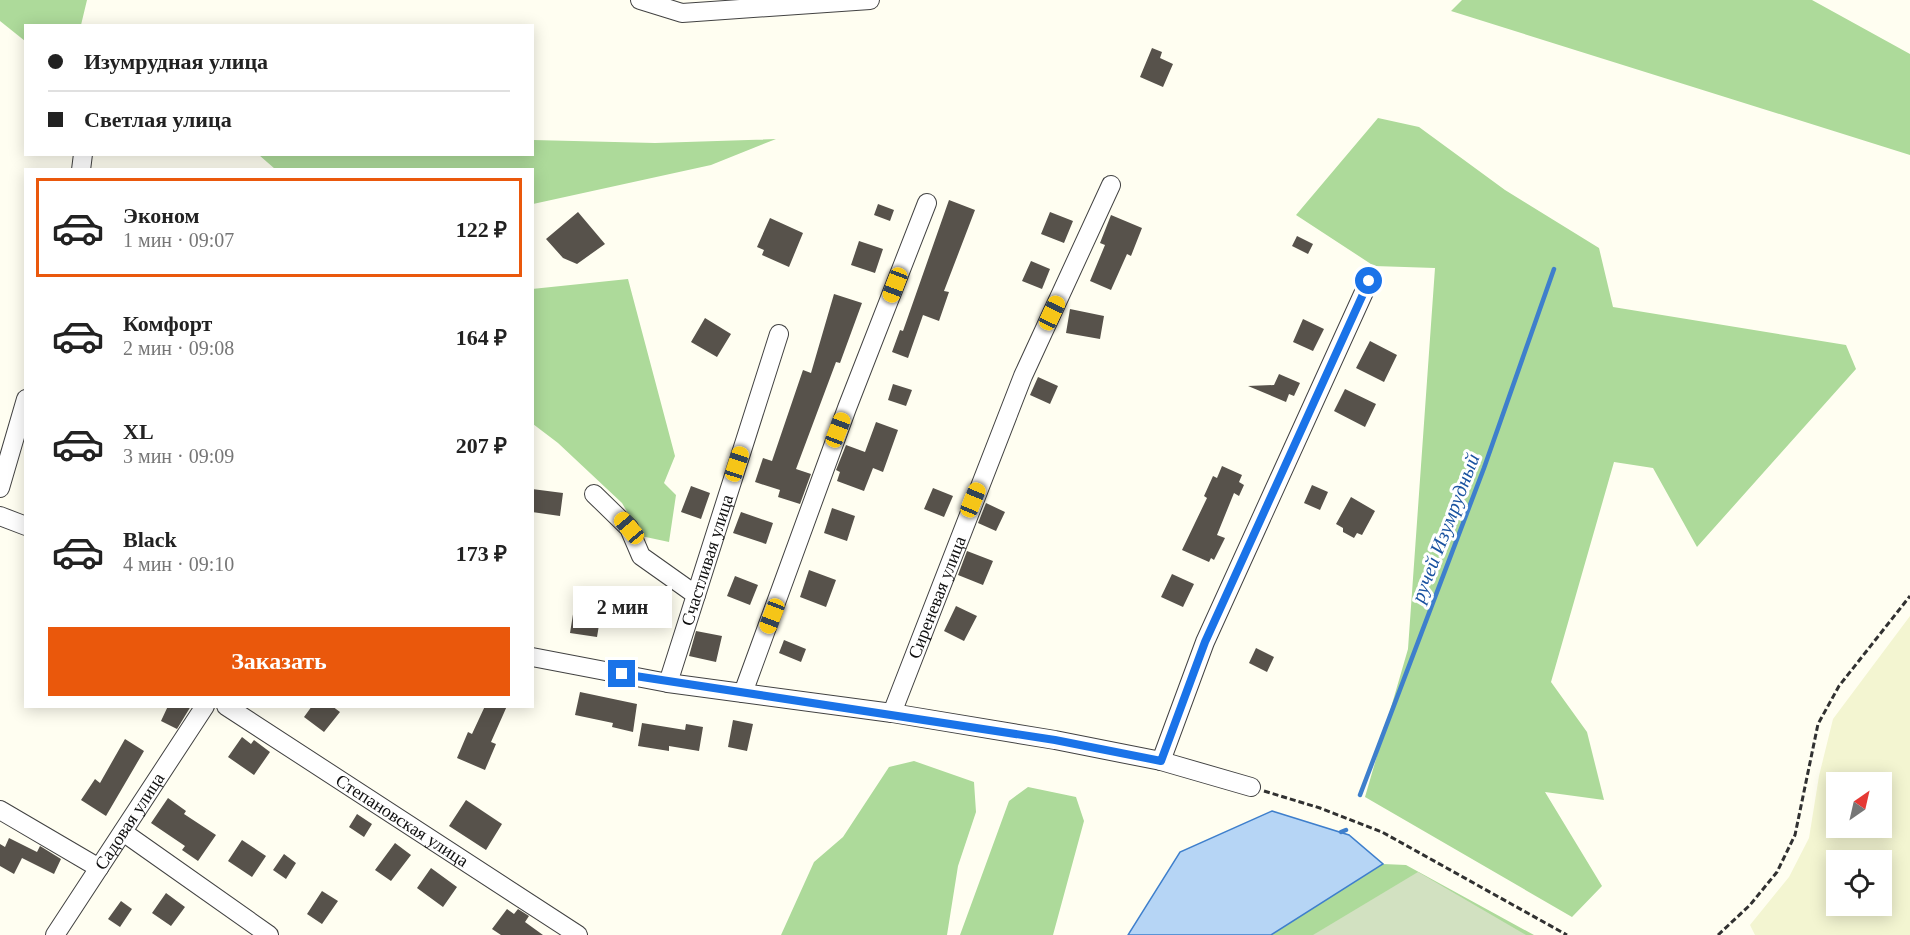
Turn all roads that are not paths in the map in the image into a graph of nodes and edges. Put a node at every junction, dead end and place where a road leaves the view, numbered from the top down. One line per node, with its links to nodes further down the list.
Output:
1 (640, 0): 2 (street)
2 (870, 0)
3 (1111, 185): 18 (street, Сиреневая улица)
4 (927, 203): 15 (street)
5 (1369, 281): 19 (street)
6 (779, 334): 12 (street, Счастливая улица)
7 (24, 406): 8 (street)
8 (0, 488)
9 (594, 494): 12 (street)
10 (0, 516): 11 (street)
11 (24, 525)
12 (696, 595): 14 (street, Счастливая улица)
13 (534, 657): 14 (street)
14 (668, 683): 15 (street)
15 (743, 693): 18 (street)
16 (204, 708): 22 (street, Садовая улица)
17 (229, 708): 26 (street, Степановская улица)
18 (892, 713): 19 (street)
19 (1161, 761): 20 (street)
20 (1251, 787)
21 (0, 810): 23 (street)
22 (123, 832): 23 (street, Садовая улица); 25 (street)
23 (99, 868): 24 (street, Садовая улица)
24 (55, 935)
25 (268, 935)
26 (578, 935)

